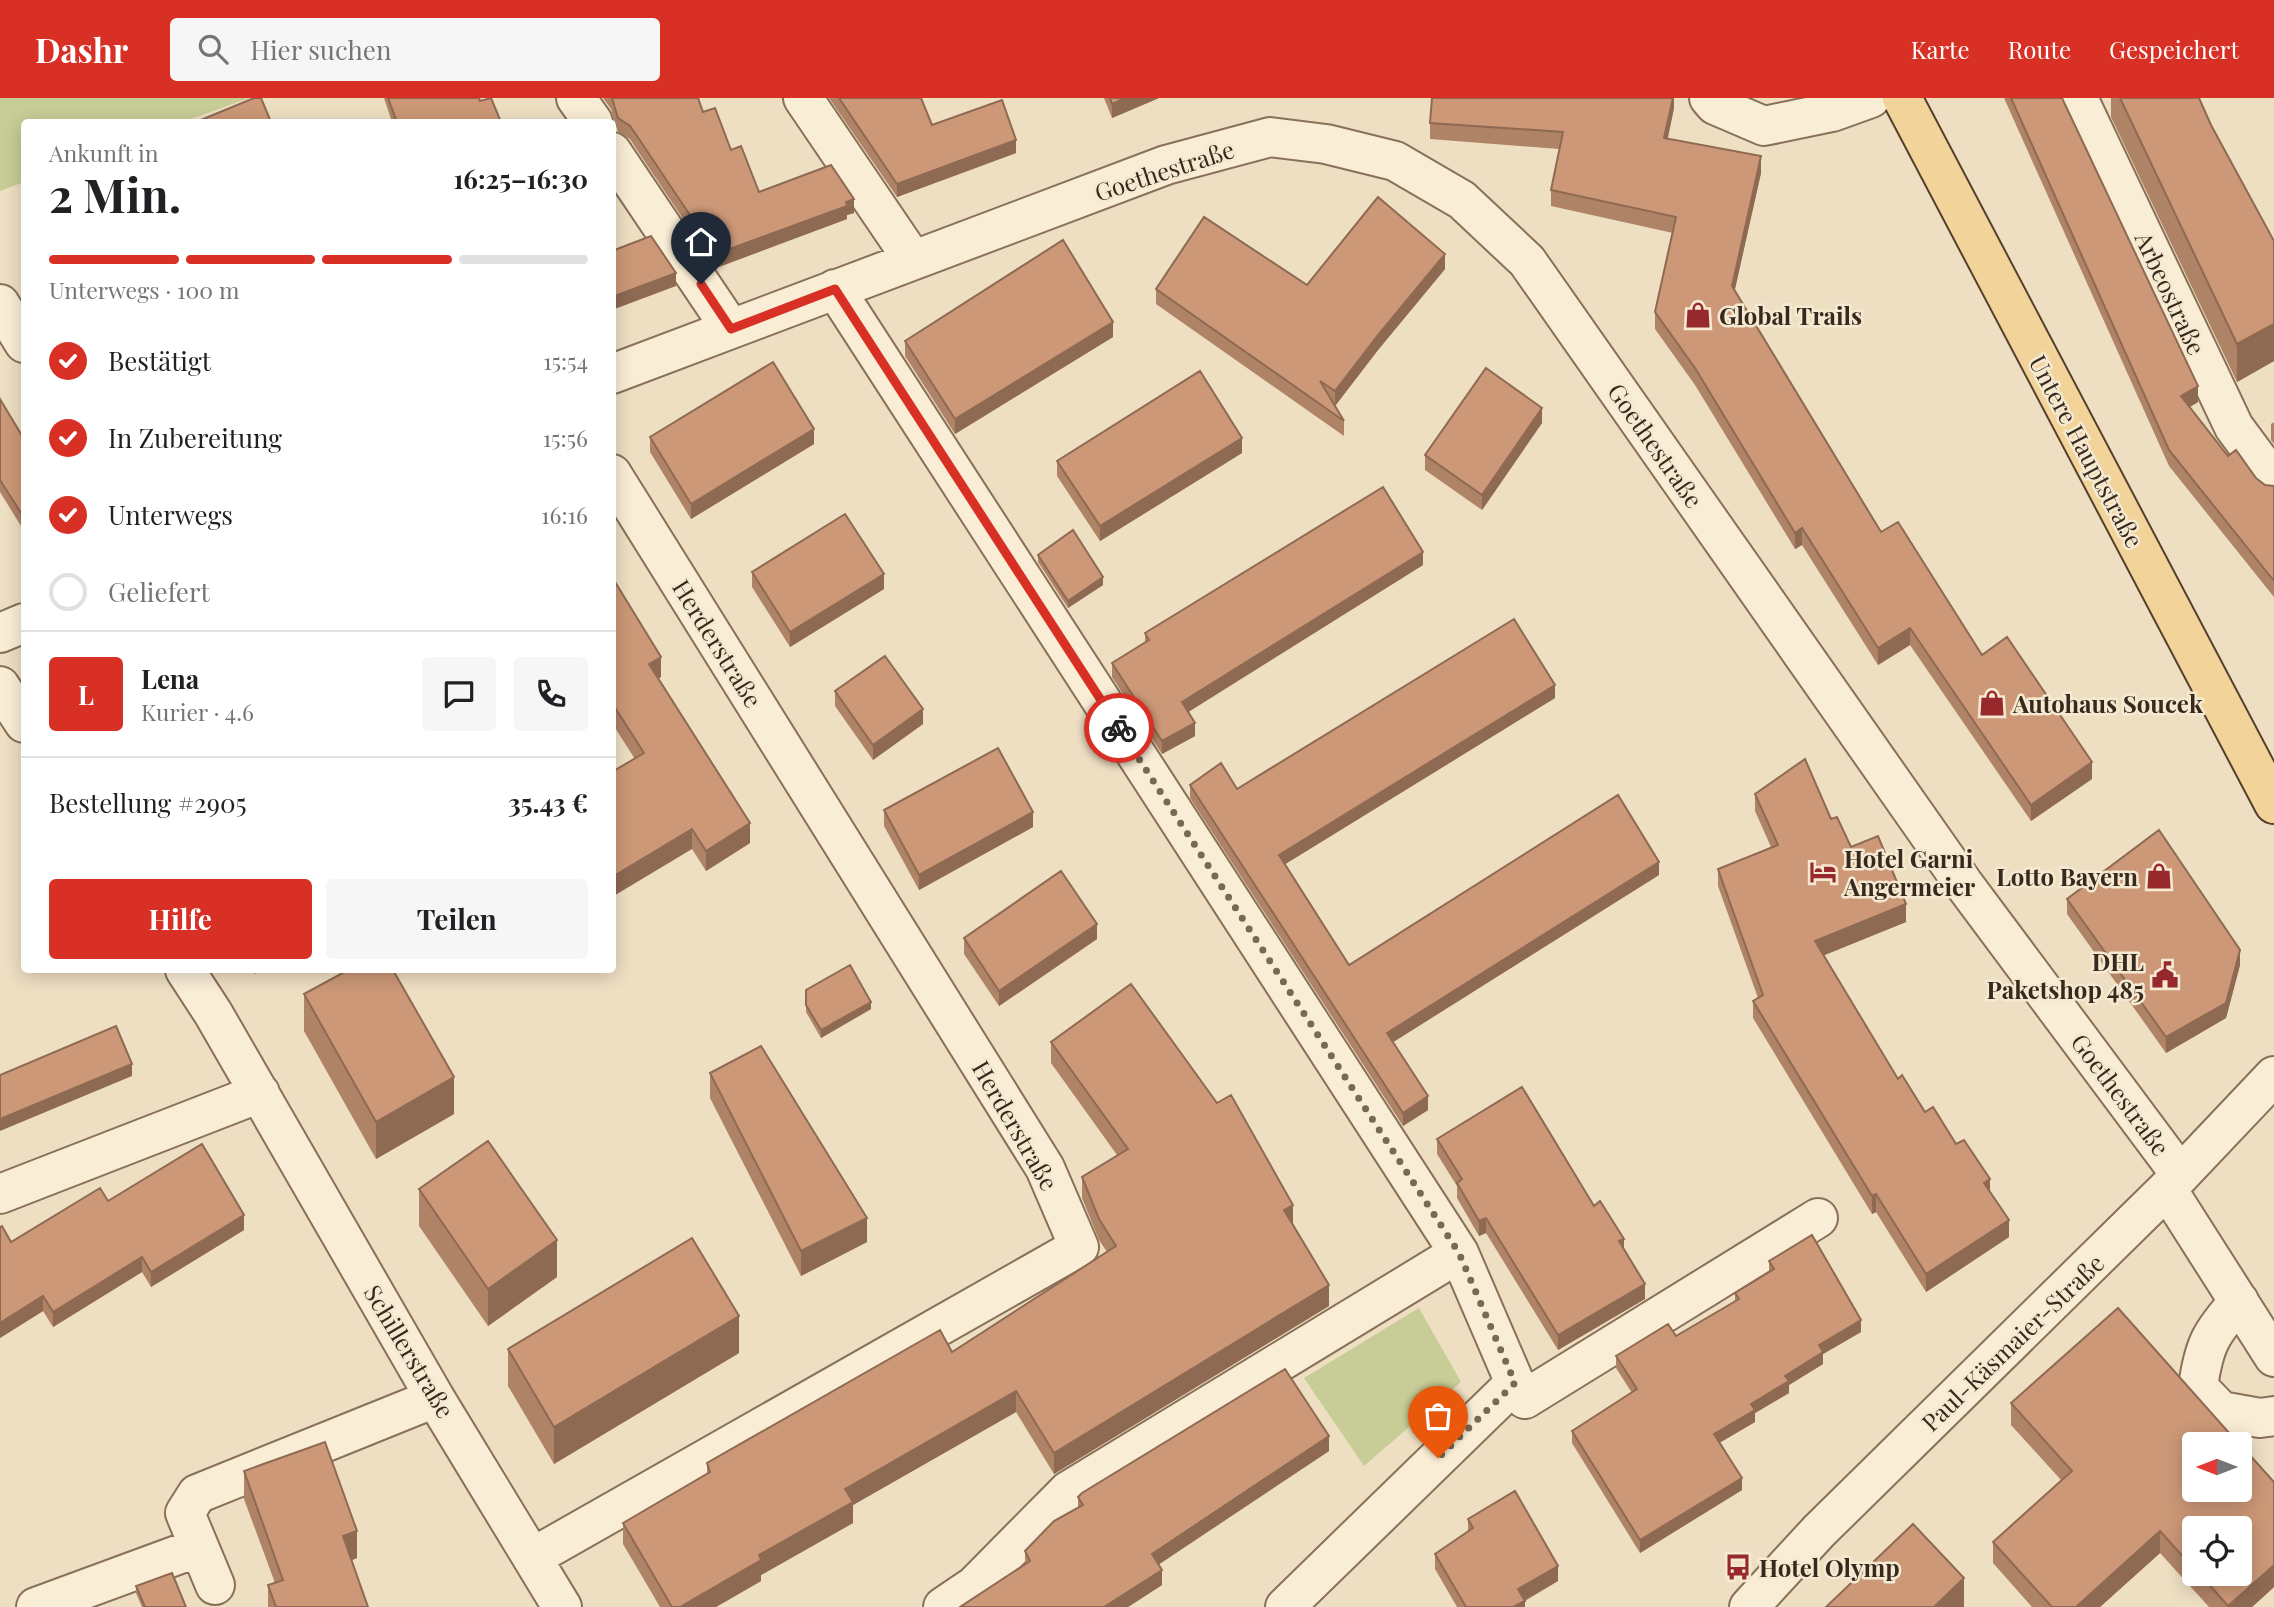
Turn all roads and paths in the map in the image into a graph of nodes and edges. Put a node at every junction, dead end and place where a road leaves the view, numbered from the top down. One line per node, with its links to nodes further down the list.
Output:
1 (576, 98): 7 (street)
2 (803, 98): 9 (street)
3 (1709, 98): 4 (street)
4 (1871, 98)
5 (1902, 98): 21 (main road, Untere Hauptstraße)
6 (2078, 98): 16 (street, Arbeostraße)
7 (591, 119)
8 (616, 158): 12 (street)
9 (913, 260): 10 (street, Goethestraße); 25 (street, Goethestraße)
10 (835, 289): 12 (street, Goethestraße); 28 (street)
11 (0, 304): 13 (street)
12 (731, 329): 14 (street, Goethestraße)
13 (21, 339)
14 (616, 372)
15 (616, 480): 35 (street, Herderstraße)
16 (2274, 481)
17 (21, 624): 18 (street)
18 (0, 633)
19 (0, 686): 20 (street)
20 (21, 718)
21 (2274, 804)
22 (187, 973): 24 (street, Schillerstraße)
23 (2274, 1076): 25 (street, Paul-Käsmaier-Straße)
24 (260, 1093): 26 (street); 32 (street, Schillerstraße)
25 (2174, 1182): 29 (street, Goethestraße); 41 (street, Paul-Käsmaier-Straße)
26 (0, 1194)
27 (1818, 1218): 31 (street)
28 (1459, 1253): 31 (street); 39 (street)
29 (2239, 1301): 30 (street, Goethestraße); 33 (street)
30 (2274, 1357)
31 (1520, 1391): 40 (street)
32 (435, 1398): 34 (street); 35 (street, Schillerstraße)
33 (2274, 1416)
34 (199, 1547): 36 (street); 37 (street)
35 (533, 1557): 38 (street, Schillerstraße)
36 (215, 1585)
37 (36, 1607)
38 (562, 1607)
39 (943, 1607)
40 (1285, 1607)
41 (1749, 1607)

